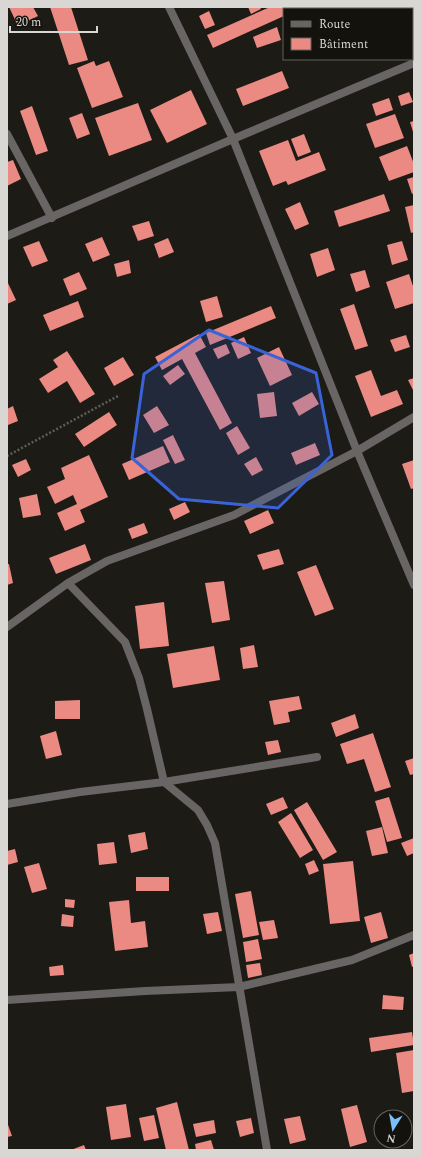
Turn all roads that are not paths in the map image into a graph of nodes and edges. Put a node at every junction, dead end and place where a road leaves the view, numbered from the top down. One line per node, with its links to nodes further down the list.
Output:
1 (169, 7): 4 (street)
2 (414, 63): 4 (street)
3 (7, 134): 5 (street)
4 (233, 139): 5 (street); 8 (street)
5 (52, 218): 6 (street)
6 (7, 236)
7 (414, 417): 8 (street)
8 (357, 451): 9 (street); 10 (street)
9 (68, 583): 11 (street); 13 (street)
10 (414, 585)
11 (7, 627)
12 (317, 757): 13 (street)
13 (164, 782): 14 (street); 16 (street)
14 (7, 804)
15 (414, 936): 16 (street)
16 (239, 987): 17 (street); 18 (street)
17 (7, 1000)
18 (267, 1150)

